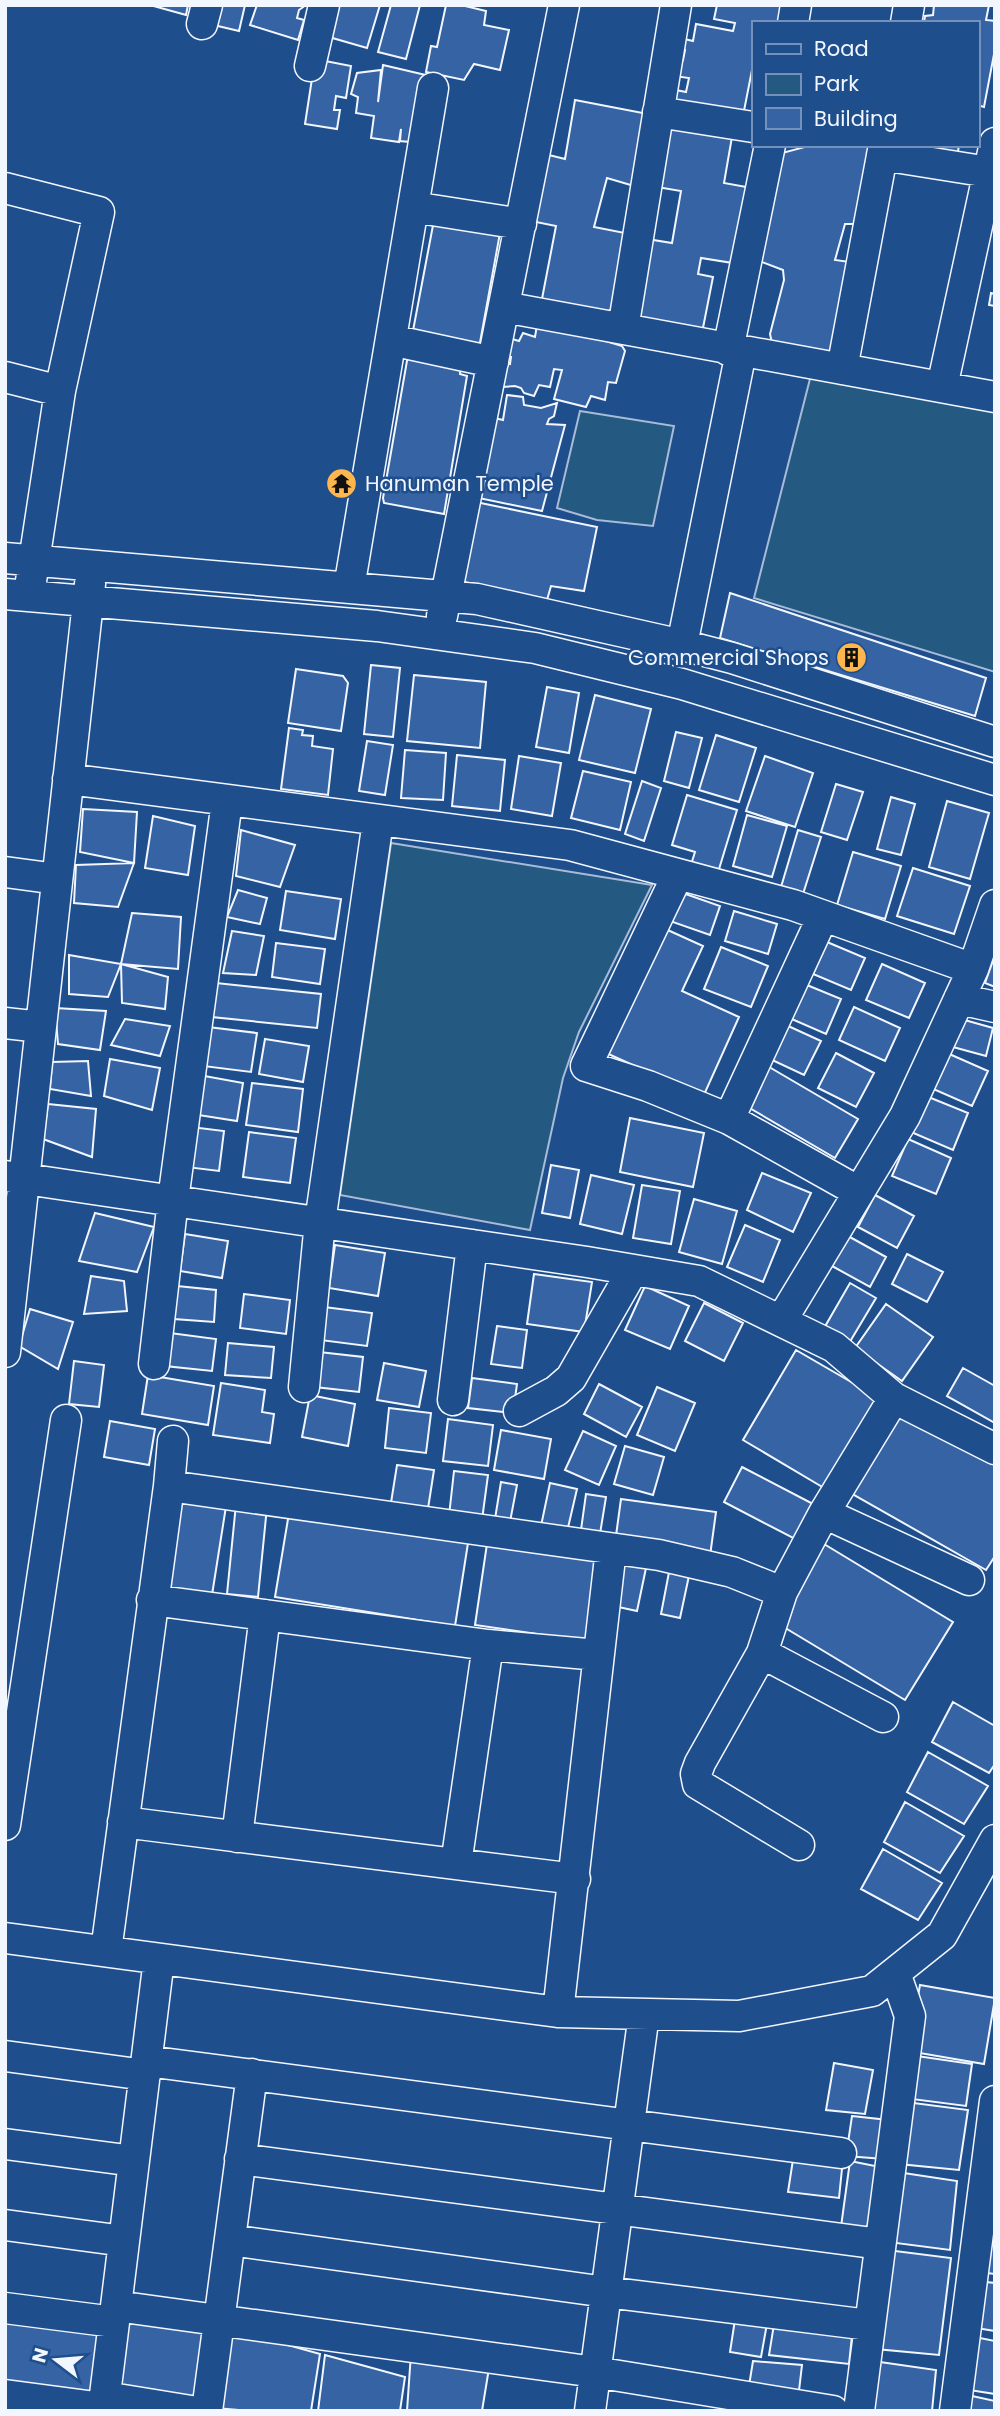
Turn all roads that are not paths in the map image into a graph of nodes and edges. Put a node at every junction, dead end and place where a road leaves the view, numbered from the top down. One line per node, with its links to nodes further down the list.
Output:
1 (324, 5): 4 (street)
2 (565, 5): 13 (street)
3 (676, 5): 6 (street)
4 (310, 66)
5 (433, 88): 12 (street)
6 (658, 111): 7 (street); 15 (street)
7 (752, 127)
8 (770, 147): 17 (street)
9 (883, 150): 10 (street); 19 (street)
10 (993, 162): 21 (street)
11 (5, 188): 22 (street)
12 (413, 206): 13 (street); 16 (street)
13 (521, 224): 14 (street)
14 (504, 307): 15 (street); 18 (street)
15 (623, 329): 17 (street)
16 (391, 340): 18 (street); 26 (street)
17 (735, 351): 19 (street); 31 (street)
18 (493, 362): 28 (street)
19 (842, 369): 21 (street)
20 (5, 377): 22 (street)
21 (942, 387): 23 (street)
22 (60, 391): 24 (street)
23 (995, 397)
24 (19, 560): 25 (street); 27 (street)
25 (92, 566): 26 (street); 29 (street)
26 (349, 588): 28 (street)
27 (17, 595): 29 (street)
28 (446, 596): 30 (street); 31 (street)
29 (87, 601): 30 (street); 33 (street)
30 (439, 635): 34 (street)
31 (682, 645): 32 (street)
32 (995, 742)
33 (68, 779): 35 (street); 39 (street)
34 (995, 780)
35 (227, 801): 36 (street); 50 (street)
36 (378, 821): 38 (street); 51 (street)
37 (5, 872): 39 (street)
38 (678, 874): 41 (street); 47 (street)
39 (57, 880): 46 (street)
40 (995, 905): 42 (street)
41 (823, 915): 42 (street); 47 (street)
42 (973, 969): 43 (street)
43 (959, 999): 44 (street); 49 (street)
44 (995, 1007)
45 (5, 1023): 46 (street)
46 (41, 1027): 48 (street)
47 (729, 1119): 49 (street)
48 (15, 1177): 50 (street); 55 (street)
49 (859, 1192): 54 (street)
50 (173, 1200): 51 (street); 57 (street)
51 (320, 1222): 52 (street); 58 (street)
52 (472, 1245): 53 (street); 60 (street)
53 (632, 1270): 54 (street); 61 (street)
54 (781, 1321): 59 (street)
55 (7, 1322): 56 (street)
56 (5, 1352)
57 (154, 1364)
58 (304, 1387)
59 (894, 1398): 64 (street); 66 (street)
60 (453, 1400)
61 (519, 1411)
62 (66, 1420): 77 (street)
63 (173, 1441): 65 (street)
64 (995, 1450)
65 (169, 1486): 67 (street); 70 (street)
66 (824, 1513): 68 (street); 69 (street)
67 (611, 1549): 69 (street); 74 (street)
68 (969, 1580)
69 (782, 1592): 73 (street)
70 (152, 1600): 71 (street); 76 (street)
71 (265, 1615): 72 (street); 78 (street)
72 (488, 1646): 74 (street); 81 (street)
73 (762, 1653): 75 (street); 80 (street)
74 (598, 1655): 82 (street)
75 (883, 1717)
76 (123, 1822): 78 (street); 85 (street)
77 (5, 1825)
78 (237, 1837): 81 (street)
79 (995, 1840): 83 (street)
80 (799, 1845)
81 (456, 1864): 82 (street)
82 (575, 1879): 88 (street)
83 (983, 1888): 87 (street)
84 (5, 1938): 85 (street)
85 (106, 1951): 86 (street)
86 (159, 1959): 88 (street); 91 (street)
87 (895, 1973): 89 (street); 103 (street)
88 (558, 2012): 89 (street)
89 (644, 2014): 94 (street)
90 (5, 2056): 91 (street)
91 (146, 2068): 92 (street); 98 (street)
92 (251, 2074): 94 (street); 97 (street)
93 (995, 2101): 117 (street)
94 (629, 2124): 96 (street); 99 (street)
95 (5, 2144): 98 (street)
96 (841, 2153)
97 (240, 2159): 99 (street); 101 (street)
98 (134, 2161): 102 (street)
99 (617, 2208): 103 (street); 104 (street)
100 (5, 2225): 102 (street)
101 (229, 2240): 104 (street); 107 (street)
102 (124, 2241): 106 (street)
103 (880, 2245): 108 (street)
104 (606, 2292): 108 (street); 109 (street)
105 (5, 2308): 106 (street)
106 (115, 2314): 107 (street); 111 (street)
107 (219, 2320): 109 (street); 113 (street)
108 (869, 2325): 116 (street)
109 (595, 2372): 114 (street); 115 (street)
110 (5, 2395): 111 (street)
111 (104, 2405): 112 (street)
112 (191, 2411)
113 (206, 2411)
114 (590, 2411)
115 (833, 2411)
116 (859, 2411)
117 (955, 2411)

